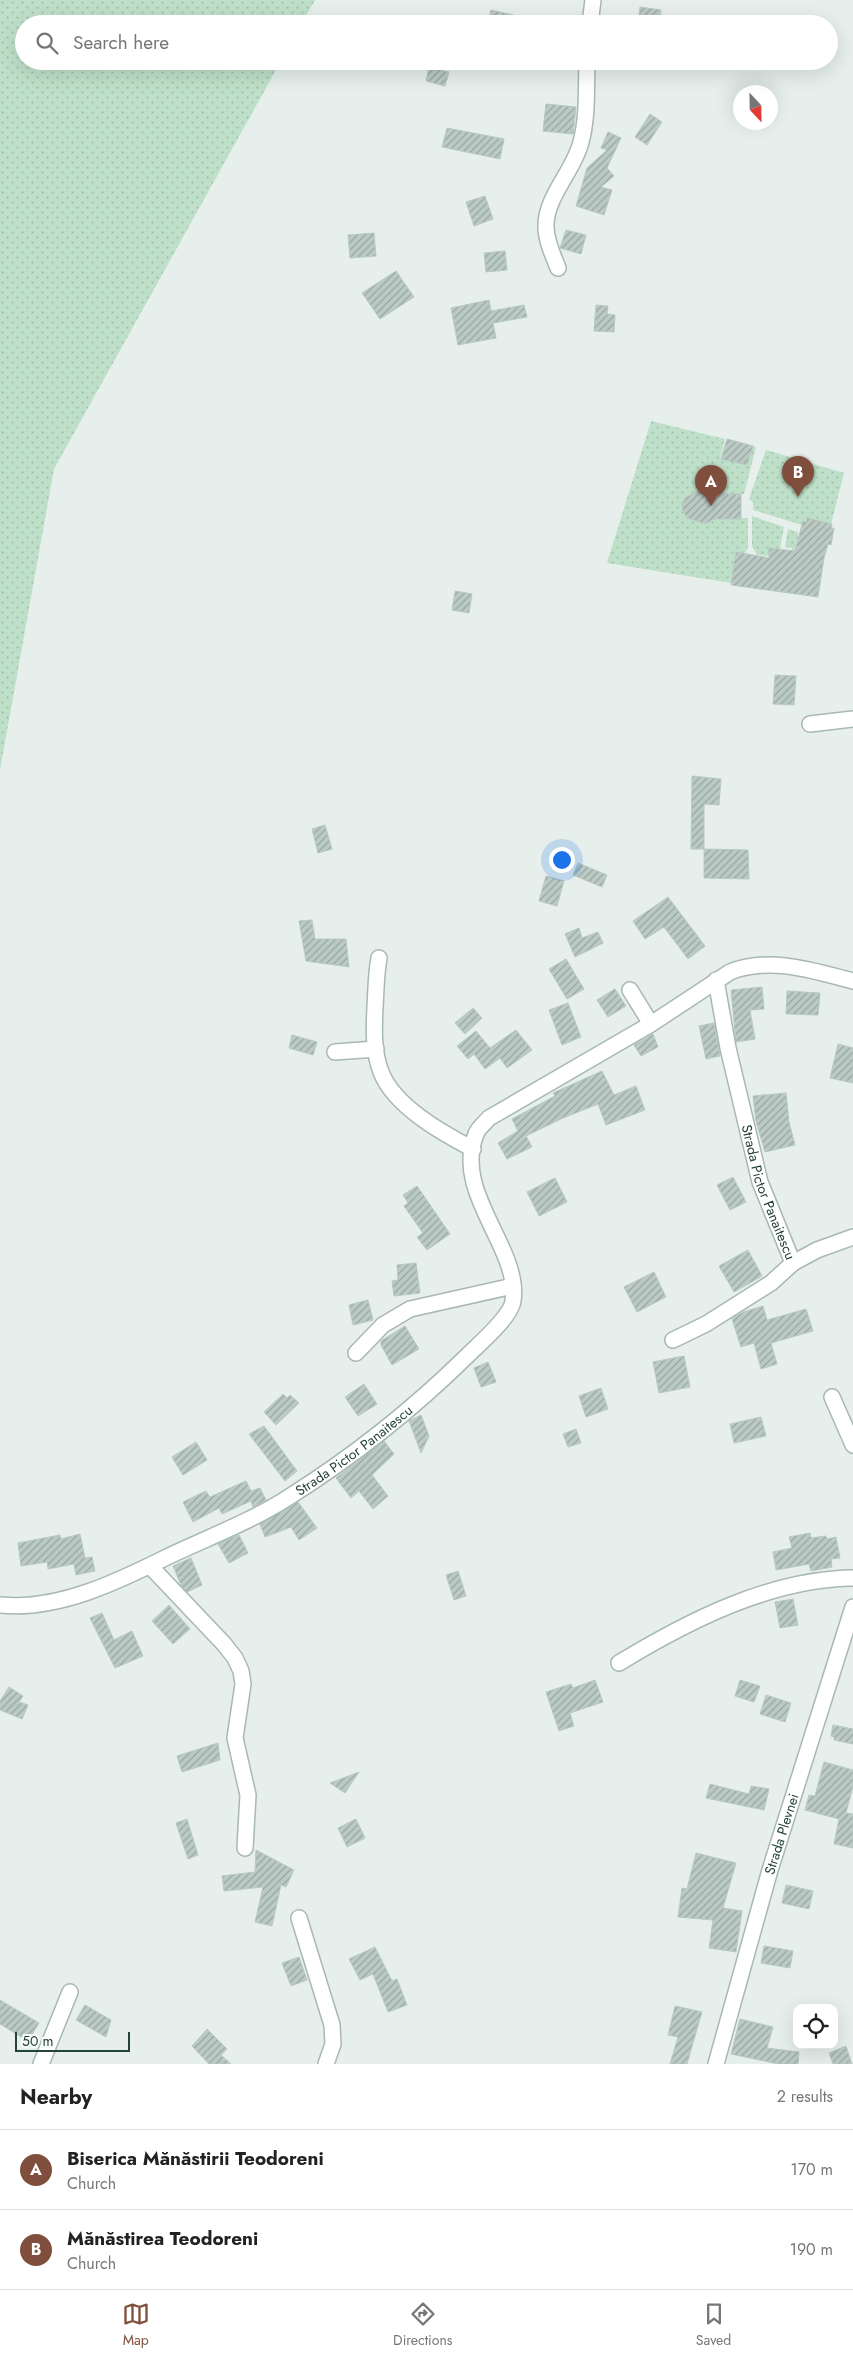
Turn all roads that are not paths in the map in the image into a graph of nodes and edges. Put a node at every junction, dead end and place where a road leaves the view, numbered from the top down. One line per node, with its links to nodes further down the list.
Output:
1 (593, 0): 2 (street)
2 (591, 15)
3 (587, 70): 4 (street)
4 (558, 268)
5 (853, 719): 6 (street)
6 (810, 724)
7 (379, 958): 12 (street)
8 (716, 980): 9 (street, Strada Pictor Panaitescu); 11 (street, Strada Pictor Panaitescu); 16 (street, Strada Pictor Panaitescu)
9 (853, 981)
10 (630, 990): 11 (street)
11 (651, 1024): 14 (street, Strada Pictor Panaitescu)
12 (376, 1049): 13 (street); 14 (street)
13 (335, 1052)
14 (473, 1149): 17 (street, Strada Pictor Panaitescu)
15 (853, 1237): 16 (street)
16 (793, 1263): 18 (street, Strada Pictor Panaitescu)
17 (513, 1286): 19 (street); 22 (street, Strada Pictor Panaitescu)
18 (673, 1340)
19 (356, 1353)
20 (832, 1397): 21 (street)
21 (853, 1445)
22 (150, 1566): 24 (street, Strada Pictor Panaitescu); 27 (street)
23 (853, 1578): 26 (street)
24 (0, 1605)
25 (853, 1607): 32 (street, Strada Plevnei)
26 (619, 1663)
27 (246, 1848)
28 (299, 1918): 31 (street)
29 (70, 1992): 30 (street)
30 (41, 2064)
31 (326, 2064)
32 (716, 2064)

